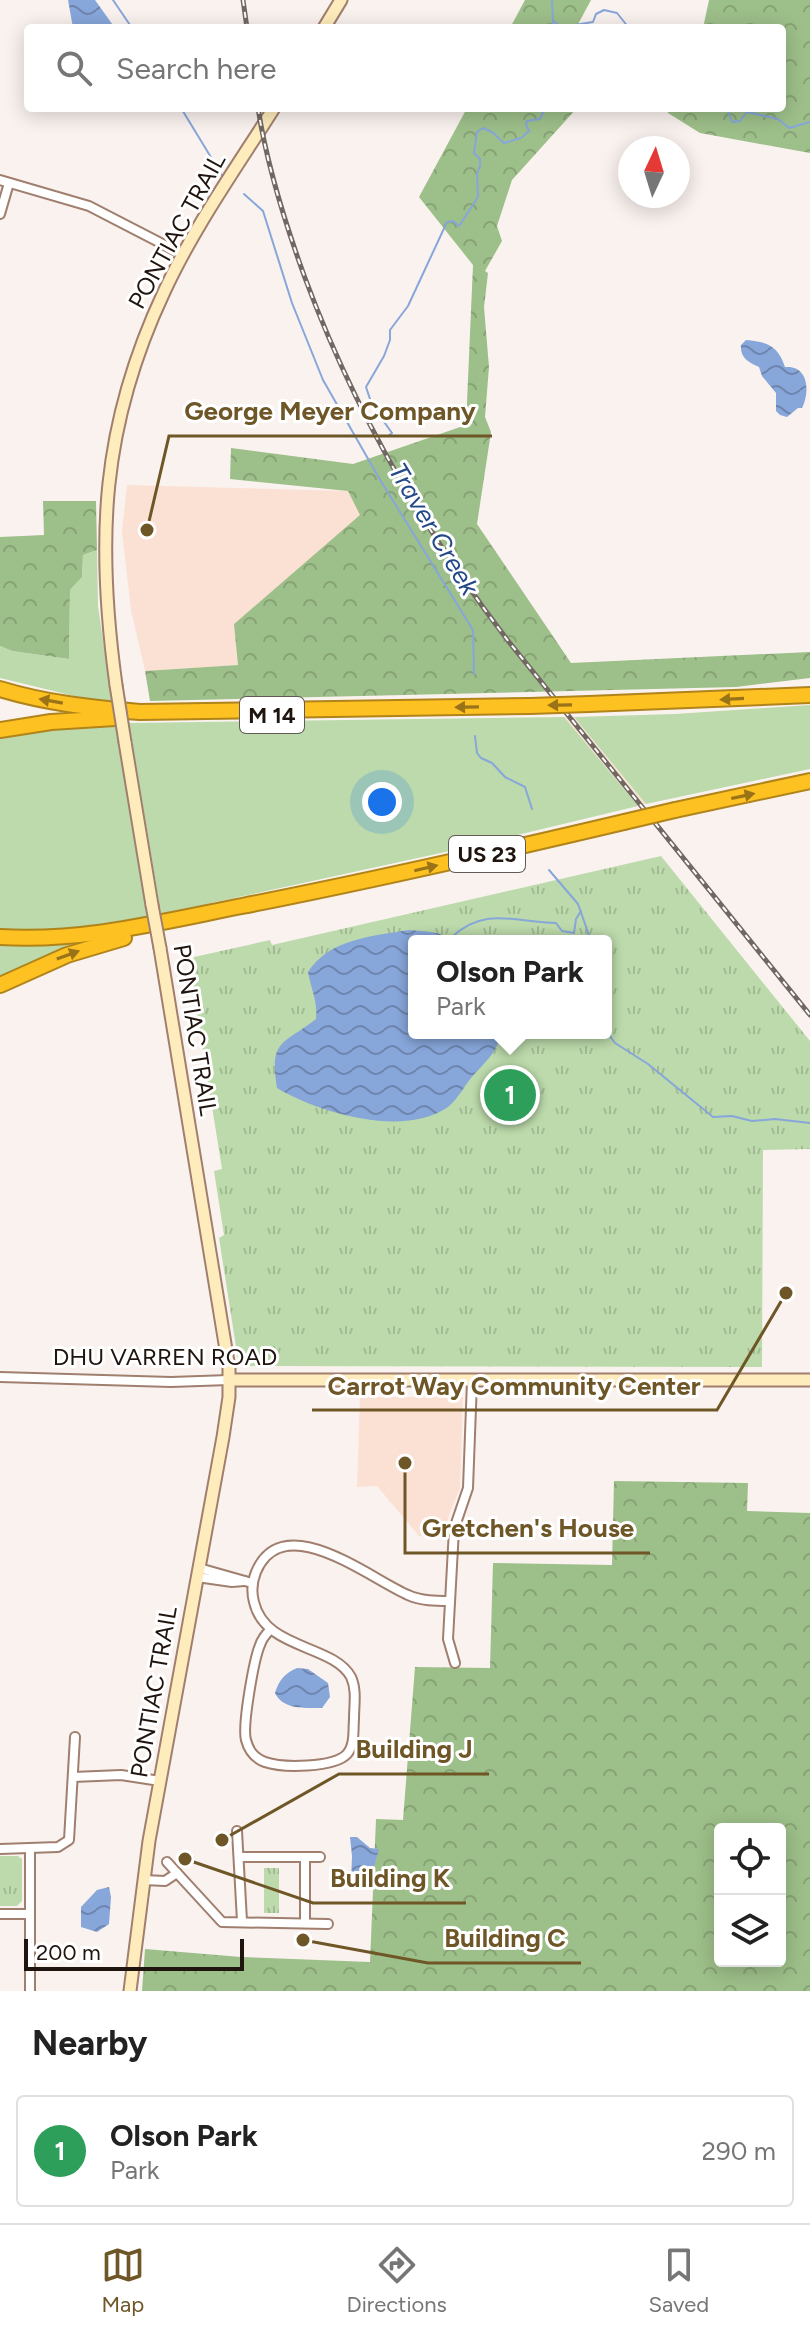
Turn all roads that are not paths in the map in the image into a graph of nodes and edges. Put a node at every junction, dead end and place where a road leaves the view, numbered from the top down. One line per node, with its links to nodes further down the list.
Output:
1 (341, 0): 2 (main road)
2 (326, 24)
3 (272, 112): 6 (main road, PONTIAC TRAIL)
4 (4, 182): 5 (street); 6 (street)
5 (0, 214)
6 (184, 255): 16 (main road, PONTIAC TRAIL, bridge)
7 (0, 689): 9 (highway, one-way to 7)
8 (810, 695): 9 (highway, one-way to 9, bridge)
9 (404, 708): 10 (highway, M 14)
10 (0, 730)
11 (810, 781): 12 (highway, US 23, one-way to 11, bridge)
12 (350, 885): 13 (highway, US 23); 14 (highway, one-way to 12)
13 (0, 937)
14 (0, 985)
15 (0, 1377): 16 (street, DHU VARREN ROAD)
16 (229, 1380): 18 (main road, DHU VARREN ROAD); 19 (main road, PONTIAC TRAIL)
17 (810, 1380): 18 (main road, DHU VARREN ROAD)
18 (472, 1381): 21 (street)
19 (198, 1572): 20 (street); 26 (main road, PONTIAC TRAIL)
20 (249, 1582): 21 (street); 22 (street)
21 (450, 1601): 23 (street)
22 (270, 1630): 22 (street)
23 (455, 1663)
24 (75, 1737): 25 (street)
25 (73, 1777): 26 (street); 28 (street)
26 (160, 1781): 35 (main road, PONTIAC TRAIL)
27 (237, 1831): 30 (street)
28 (30, 1848): 29 (street); 37 (street)
29 (0, 1849)
30 (239, 1857): 31 (street); 38 (street)
31 (305, 1857): 32 (street); 39 (street)
32 (320, 1857)
33 (167, 1862): 34 (street)
34 (177, 1873): 35 (street); 38 (street)
35 (144, 1880): 42 (main road, PONTIAC TRAIL)
36 (0, 1914): 37 (street)
37 (29, 1914): 41 (street)
38 (242, 1921): 39 (street)
39 (305, 1923): 40 (street)
40 (328, 1924)
41 (30, 1991)
42 (130, 1991)

